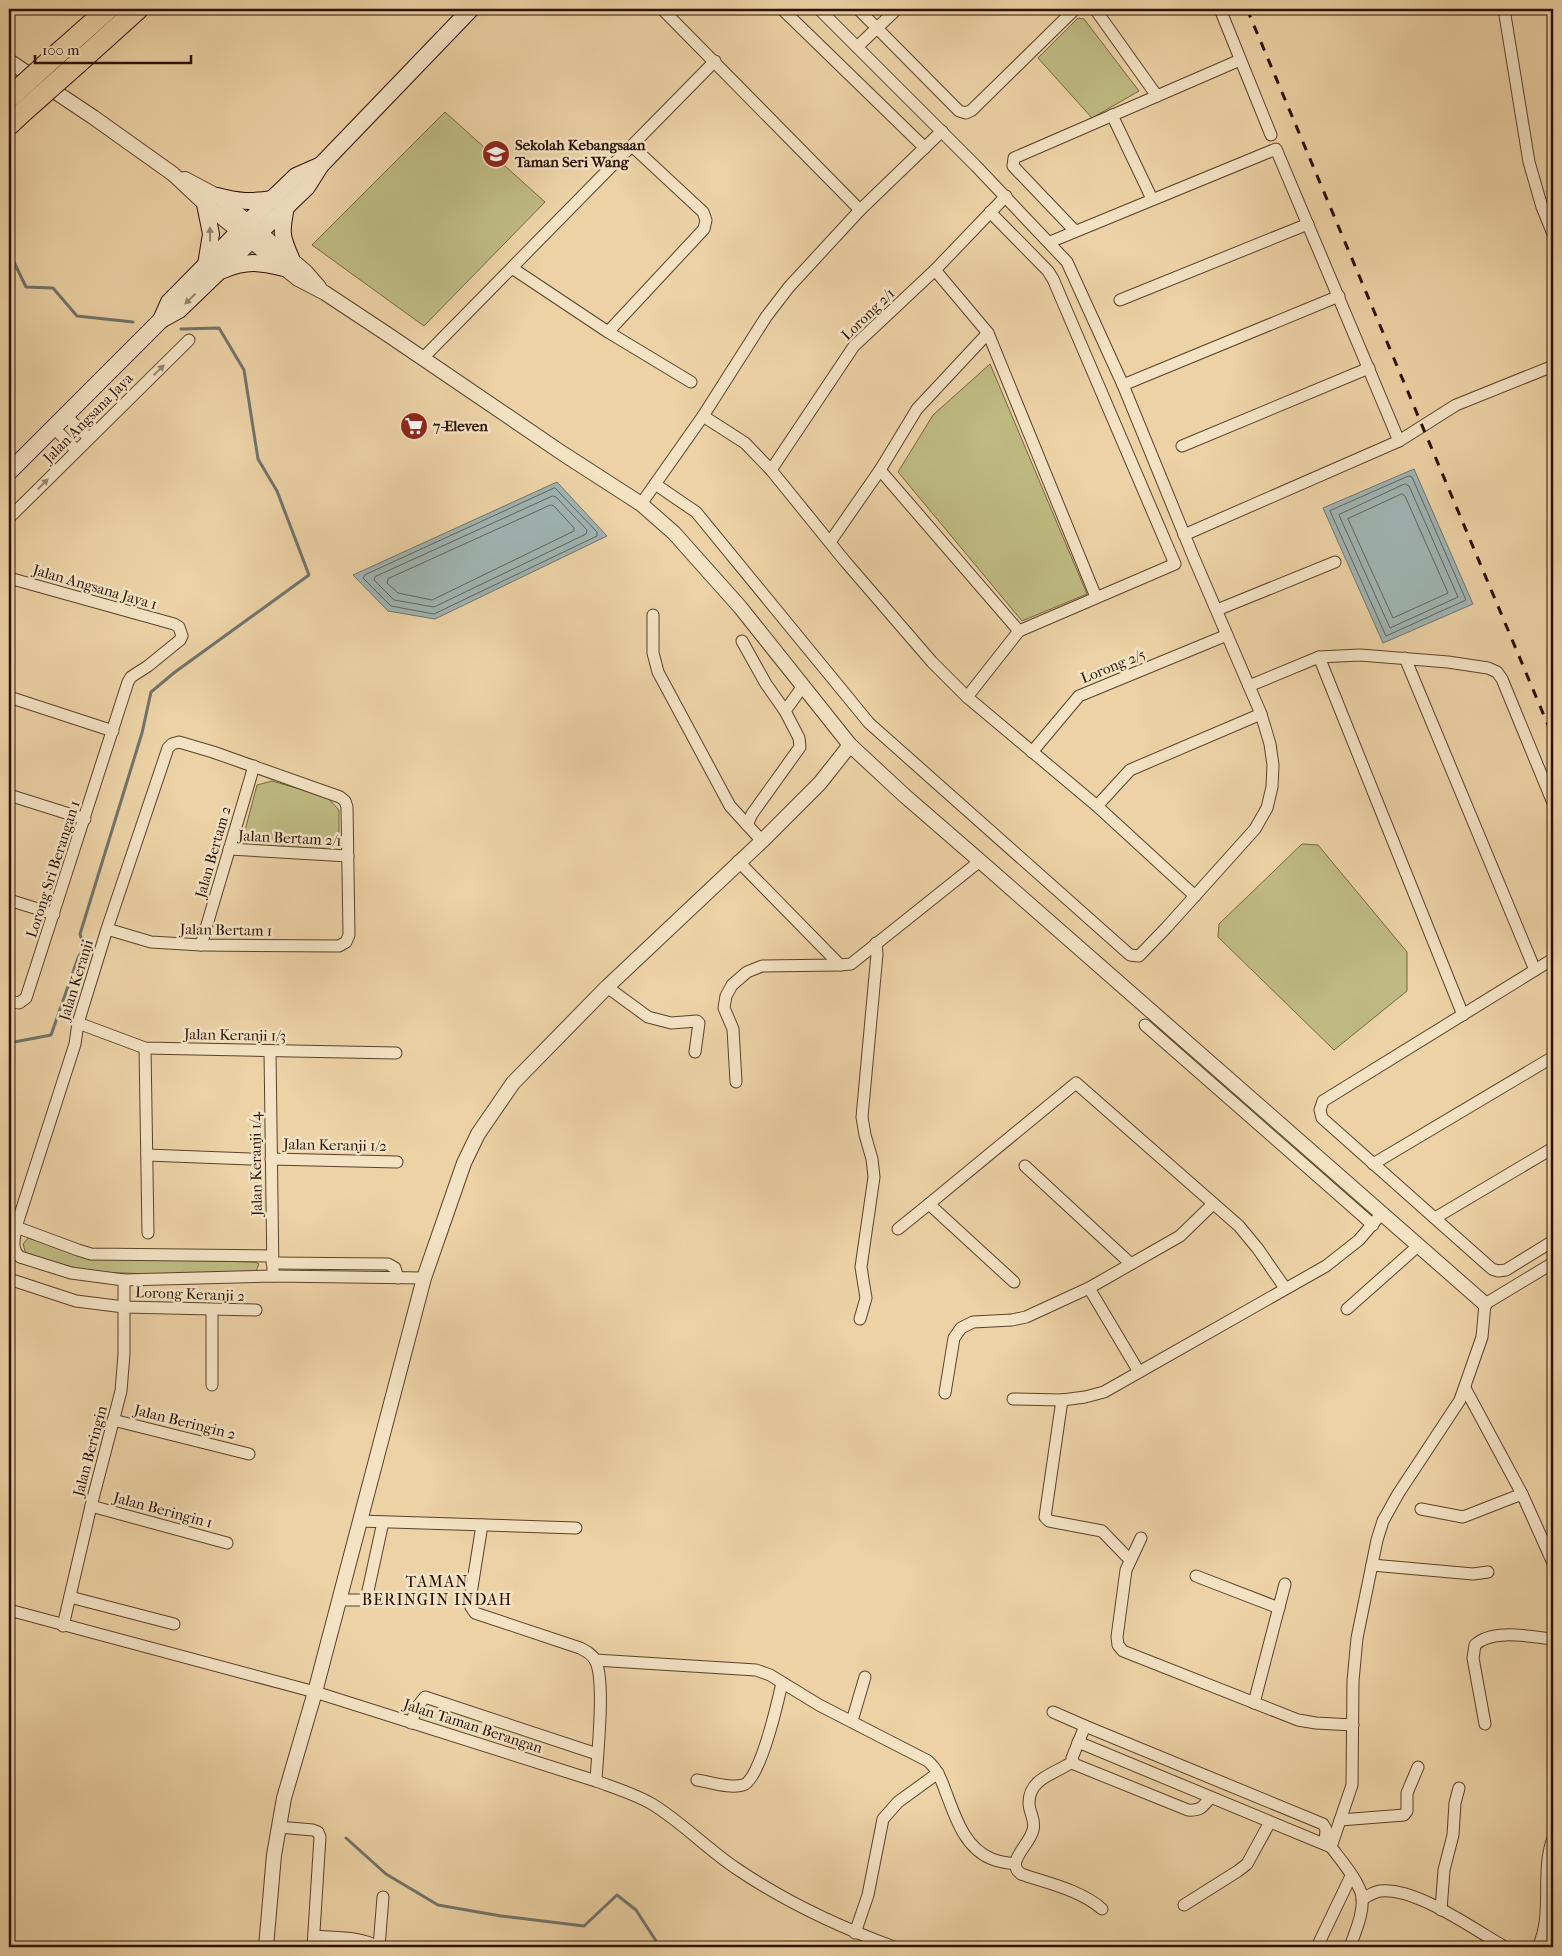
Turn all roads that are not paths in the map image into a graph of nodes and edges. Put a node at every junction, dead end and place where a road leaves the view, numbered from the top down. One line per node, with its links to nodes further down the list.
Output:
1 (108, 9): 19 (highway, bridge)
2 (138, 9): 21 (highway, bridge)
3 (468, 9): 29 (main road)
4 (662, 9): 17 (street)
5 (782, 9): 25 (street)
6 (819, 9): 14 (street)
7 (858, 9): 13 (street)
8 (897, 9): 13 (street)
9 (1075, 9): 13 (street)
10 (1095, 9): 18 (street)
11 (1220, 9): 15 (street)
12 (1504, 9): 35 (street)
13 (877, 28): 14 (street)
14 (857, 47): 22 (street)
15 (1240, 60): 18 (street); 23 (street)
16 (9, 61): 27 (street)
17 (715, 61): 24 (street); 30 (street)
18 (1157, 96): 20 (street)
19 (10, 97)
20 (1112, 115): 28 (street); 33 (street)
21 (9, 125)
22 (942, 131): 25 (street); 26 (street)
23 (1271, 135)
24 (632, 146): 38 (street); 43 (street)
25 (925, 148): 30 (street)
26 (1006, 196): 31 (street, Lorong 2/1); 36 (street)
27 (211, 200): 29 (main road); 34 (street); 39 (main road, one-way to 27)
28 (1152, 200): 32 (street); 33 (street)
29 (279, 203): 34 (main road); 37 (main road)
30 (860, 210): 52 (street)
31 (990, 212): 40 (street, Lorong 2/1); 68 (street)
32 (1308, 224): 41 (street); 42 (street)
33 (1075, 231): 36 (street)
34 (249, 232): 37 (street); 39 (main road)
35 (1553, 234)
36 (1050, 242): 50 (street)
37 (287, 264): 39 (main road); 46 (street)
38 (512, 268): 43 (street); 46 (street)
39 (211, 269): 51 (main road)
40 (935, 270): 44 (street); 58 (street, Lorong 2/1)
41 (1339, 296): 48 (street); 50 (street)
42 (1120, 300)
43 (608, 332): 49 (street)
44 (988, 333): 59 (street); 68 (street)
45 (189, 340): 54 (street, Jalan Angsana Jaya, one-way to 45)
46 (423, 358): 62 (street)
47 (1553, 366): 55 (street)
48 (1369, 368): 55 (street); 56 (street)
49 (691, 382)
50 (1123, 384): 64 (street)
51 (66, 415): 53 (main road); 54 (street)
52 (703, 416): 58 (street); 61 (street)
53 (53, 427): 57 (street); 60 (main road)
54 (89, 438): 57 (street, Jalan Angsana Jaya)
55 (1399, 441): 64 (street)
56 (1182, 446)
57 (76, 450): 63 (street, Jalan Angsana Jaya, one-way to 57)
58 (772, 470): 65 (street)
59 (880, 470): 65 (street); 72 (street)
60 (9, 472)
61 (655, 484): 62 (street); 97 (street)
62 (642, 504): 77 (street)
63 (9, 518)
64 (1184, 535): 69 (street)
65 (830, 542): 80 (street)
66 (1335, 562): 69 (street)
67 (9, 578): 71 (street, Jalan Angsana Jaya 1)
68 (1096, 597): 72 (street)
69 (1217, 610): 73 (street)
70 (653, 615): 91 (street)
71 (174, 624): 83 (street, Lorong Sri Berangan 1)
72 (1019, 631): 80 (street)
73 (1227, 635): 78 (street); 85 (street, Lorong 2/5)
74 (742, 641): 81 (street)
75 (1319, 657): 76 (street); 78 (street); 108 (street)
76 (1405, 658): 88 (street); 105 (street)
77 (803, 686): 81 (street); 84 (street)
78 (1249, 686): 82 (street)
79 (9, 697): 83 (street)
80 (967, 697): 85 (street)
81 (785, 711): 91 (street)
82 (1261, 714): 89 (street); 97 (street)
83 (114, 731): 90 (street, Lorong Sri Berangan 1)
84 (850, 745): 92 (street); 96 (street)
85 (1032, 752): 89 (street)
86 (254, 766): 93 (street, Jalan Bertam 2); 94 (street); 100 (street, Jalan Keranji)
87 (9, 795): 90 (street)
88 (1553, 803)
89 (1097, 806): 97 (street)
90 (85, 819): 99 (street, Lorong Sri Berangan 1)
91 (747, 825): 92 (street)
92 (762, 841): 95 (street)
93 (229, 849): 94 (street, Jalan Bertam 2/1); 102 (street, Jalan Bertam 2)
94 (348, 856): 102 (street, Jalan Bertam 1)
95 (738, 861): 104 (street); 106 (street)
96 (980, 861): 101 (street); 126 (street)
97 (1195, 896)
98 (9, 900): 99 (street)
99 (54, 914): 107 (street, Lorong Sri Berangan 1)
100 (106, 929): 102 (street, Jalan Bertam 1); 109 (street, Jalan Keranji)
101 (876, 943): 104 (street); 150 (street)
102 (201, 945)
103 (1553, 959): 105 (street)
104 (840, 965): 116 (street)
105 (1535, 970): 108 (street)
106 (607, 986): 113 (street); 139 (street)
107 (9, 1001)
108 (1463, 1014): 122 (street)
109 (78, 1023): 111 (street, Jalan Keranji 1/3); 129 (street, Jalan Keranji)
110 (1145, 1025): 128 (street)
111 (145, 1048): 112 (street, Jalan Keranji 1/3); 118 (street)
112 (270, 1051): 114 (street, Jalan Keranji 1/3); 120 (street, Jalan Keranji 1/4)
113 (695, 1052)
114 (396, 1053)
115 (1553, 1057): 122 (street)
116 (736, 1082)
117 (1553, 1148): 127 (street)
118 (147, 1155): 119 (street); 131 (street)
119 (250, 1159)
120 (271, 1159): 121 (street, Jalan Keranji 1/2); 134 (street, Jalan Keranji 1/4)
121 (397, 1162)
122 (1374, 1164): 127 (street)
123 (1025, 1166): 136 (street)
124 (929, 1204): 125 (street); 130 (street); 142 (street)
125 (1213, 1204): 136 (street); 144 (street)
126 (1382, 1213): 128 (street); 133 (street)
127 (1435, 1218): 132 (street)
128 (1373, 1225): 144 (street)
129 (16, 1227): 134 (street); 141 (street, Jalan Keranji)
130 (898, 1229)
131 (148, 1233)
132 (1553, 1241)
133 (1419, 1246): 145 (street); 147 (street)
134 (272, 1259): 137 (street, Jalan Keranji 1/4); 138 (street)
135 (1553, 1262): 145 (street)
136 (1131, 1264): 143 (street)
137 (272, 1276): 138 (street); 141 (street)
138 (398, 1278): 139 (street)
139 (424, 1278): 162 (street)
140 (9, 1279): 146 (street, Lorong Keranji 2)
141 (124, 1280): 146 (street, Jalan Beringin)
142 (1014, 1282)
143 (1089, 1288): 151 (street); 154 (street)
144 (1286, 1288): 151 (street)
145 (1485, 1304): 153 (street)
146 (124, 1307): 148 (street, Lorong Keranji 2); 157 (street, Jalan Beringin)
147 (1347, 1309)
148 (212, 1310): 149 (street, Lorong Keranji 2); 152 (street)
149 (256, 1310)
150 (860, 1319)
151 (1139, 1372): 156 (street)
152 (212, 1385)
153 (1465, 1388): 159 (street); 170 (street)
154 (945, 1393)
155 (1013, 1399): 156 (street)
156 (1062, 1400): 168 (street)
157 (114, 1420): 158 (street, Jalan Beringin 2); 160 (street, Jalan Beringin)
158 (249, 1454)
159 (1522, 1494): 161 (street); 169 (street)
160 (91, 1506): 167 (street, Jalan Beringin 1); 174 (street, Jalan Beringin)
161 (1421, 1509)
162 (359, 1521): 163 (street); 175 (street)
163 (383, 1522): 164 (street); 175 (street)
164 (482, 1525): 165 (street); 181 (street)
165 (576, 1528)
166 (1142, 1538): 168 (street)
167 (227, 1543)
168 (1130, 1560): 185 (street)
169 (1553, 1563)
170 (1372, 1565): 171 (street); 190 (street)
171 (1488, 1572)
172 (1196, 1576): 176 (street)
173 (1285, 1584): 176 (street)
174 (70, 1597): 178 (street); 179 (street, Jalan Beringin)
175 (339, 1600): 184 (street)
176 (1278, 1608): 185 (street)
177 (9, 1610): 179 (street, Jalan Taman Berangan)
178 (174, 1624)
179 (63, 1626): 184 (street, Jalan Taman Berangan)
180 (1553, 1638): 189 (street)
181 (595, 1660): 183 (street); 193 (street)
182 (865, 1677): 187 (street)
183 (782, 1683): 187 (street); 197 (street)
184 (315, 1692): 188 (street, Jalan Taman Berangan); 203 (street)
185 (1254, 1703): 190 (street)
186 (1052, 1712): 191 (street)
187 (852, 1721): 196 (street)
188 (411, 1722): 193 (street); 198 (street, Jalan Taman Berangan)
189 (1485, 1724)
190 (1353, 1725): 201 (street)
191 (1085, 1726): 192 (street); 205 (street)
192 (1078, 1742): 194 (street); 200 (street)
193 (597, 1754): 198 (street)
194 (1072, 1762): 200 (street); 206 (street)
195 (1418, 1767): 201 (street)
196 (938, 1773): 206 (street); 213 (street)
197 (698, 1780)
198 (596, 1781): 213 (street, Jalan Taman Berangan)
199 (1460, 1788): 212 (street)
200 (1210, 1798): 202 (street)
201 (1340, 1820): 205 (street)
202 (1270, 1822): 205 (street); 210 (street)
203 (278, 1827): 214 (street); 215 (street)
204 (1553, 1838): 221 (street)
205 (1328, 1845): 207 (street)
206 (1015, 1864): 211 (street)
207 (1351, 1876): 209 (street); 218 (street)
208 (383, 1896): 216 (street)
209 (1362, 1899): 212 (street); 219 (street)
210 (1184, 1905)
211 (1102, 1909)
212 (1441, 1910): 220 (street)
213 (855, 1933): 217 (street, Jalan Taman Berangan)
214 (314, 1942): 216 (street)
215 (266, 1947)
216 (379, 1947)
217 (894, 1947)
218 (1317, 1947)
219 (1350, 1947)
220 (1505, 1947)
221 (1538, 1947)

